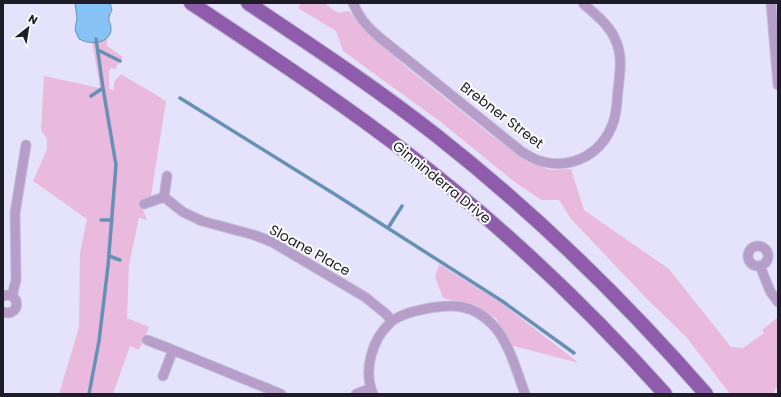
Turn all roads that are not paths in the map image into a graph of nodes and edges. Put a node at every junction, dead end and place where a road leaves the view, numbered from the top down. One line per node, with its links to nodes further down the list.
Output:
1 (248, 3): 24 (main road)
2 (354, 3): 3 (street, Brebner Street)
3 (583, 3)
4 (192, 4): 23 (main road, Ginninderra Drive)
5 (774, 9): 6 (street)
6 (778, 85)
7 (26, 145): 12 (street)
8 (167, 176): 9 (street)
9 (164, 197): 10 (street); 15 (street, Sloane Place)
10 (144, 204)
11 (760, 266): 13 (street)
12 (8, 296): 14 (street)
13 (778, 302)
14 (3, 312)
15 (392, 321): 19 (street); 22 (street)
16 (147, 340): 17 (street)
17 (173, 350): 18 (street); 20 (street)
18 (163, 376)
19 (372, 391): 21 (street)
20 (281, 394)
21 (356, 394)
22 (525, 394)
23 (665, 394)
24 (706, 394)

